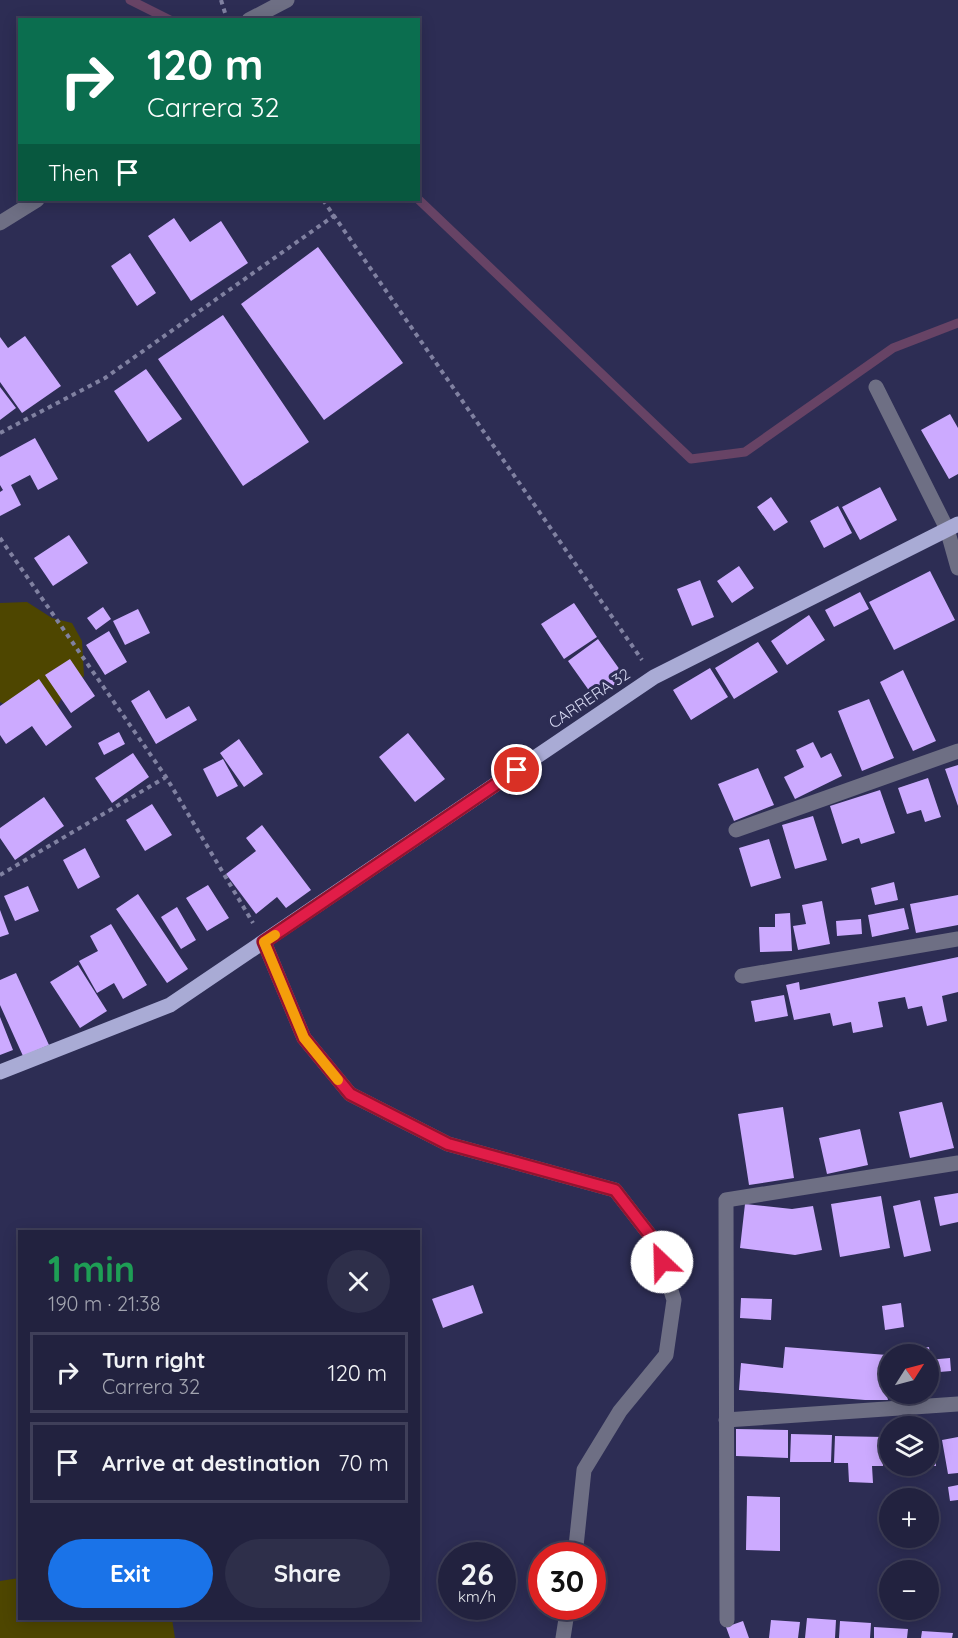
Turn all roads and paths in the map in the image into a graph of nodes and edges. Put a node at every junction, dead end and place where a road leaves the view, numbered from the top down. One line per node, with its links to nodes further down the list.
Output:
1 (221, 0): 3 (path)
2 (287, 0): 4 (street)
3 (226, 18)
4 (253, 18)
5 (35, 201): 8 (street)
6 (324, 201): 7 (path)
7 (336, 215): 10 (path); 14 (path)
8 (0, 223)
9 (876, 387): 11 (street)
10 (0, 433)
11 (953, 526): 13 (street); 14 (main road, CARRERA 32)
12 (0, 538): 16 (path)
13 (958, 568)
14 (654, 676): 20 (main road, CARRERA 32)
15 (958, 751): 17 (street)
16 (166, 777): 18 (path); 20 (path)
17 (736, 830)
18 (0, 874)
19 (958, 939): 21 (street)
20 (264, 942): 22 (main road, CARRERA 32); 26 (street)
21 (742, 976)
22 (0, 1072)
23 (958, 1163): 25 (street)
24 (958, 1404): 25 (street)
25 (726, 1420): 28 (street)
26 (576, 1542)
27 (566, 1620): 29 (street)
28 (727, 1620)
29 (563, 1638)

